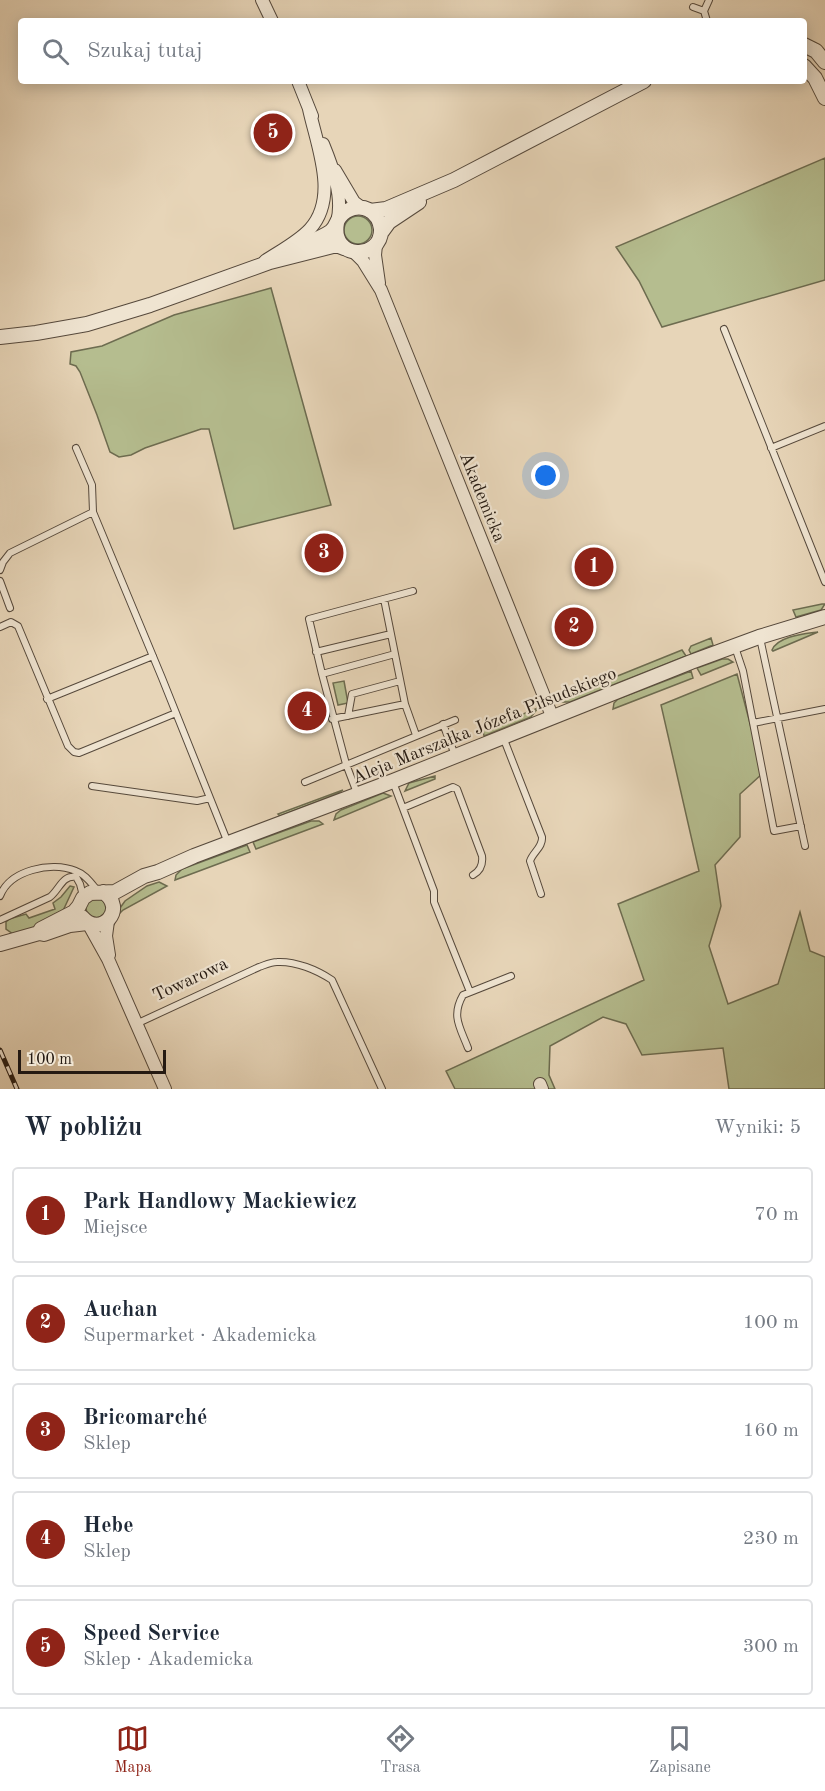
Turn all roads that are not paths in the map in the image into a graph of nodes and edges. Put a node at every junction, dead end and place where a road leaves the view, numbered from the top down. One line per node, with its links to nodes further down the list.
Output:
1 (262, 0): 5 (street)
2 (710, 0): 4 (lane)
3 (693, 7): 4 (lane)
4 (704, 11): 6 (lane)
5 (271, 18)
6 (706, 18)
7 (807, 46): 8 (street)
8 (825, 62)
9 (807, 69): 12 (street)
10 (299, 84): 13 (street)
11 (638, 84): 15 (street)
12 (825, 98)
13 (309, 109): 14 (street); 20 (street)
14 (332, 165): 16 (street); 17 (street)
15 (454, 180): 16 (street); 18 (street)
16 (366, 209): 17 (street); 18 (street)
17 (337, 223): 19 (street); 20 (street)
18 (378, 239): 19 (street); 21 (street, Akademicka)
19 (349, 250): 20 (street); 21 (street, Akademicka)
20 (263, 265): 23 (street)
21 (381, 290): 49 (street, Akademicka)
22 (724, 329): 26 (lane)
23 (0, 337)
24 (825, 426): 26 (lane)
25 (76, 448): 27 (lane)
26 (771, 448): 30 (lane)
27 (93, 513): 28 (lane); 41 (lane)
28 (0, 570)
29 (0, 581): 33 (lane)
30 (825, 582)
31 (413, 591): 32 (lane)
32 (384, 599): 36 (lane); 39 (lane)
33 (10, 608)
34 (825, 617): 37 (street, Aleja Marszałka Józefa Piłsudskiego)
35 (0, 627): 44 (lane)
36 (391, 634): 39 (lane); 40 (lane)
37 (759, 637): 38 (street, Aleja Marszałka Józefa Piłsudskiego); 50 (lane)
38 (734, 646): 49 (street, Aleja Marszałka Józefa Piłsudskiego); 53 (lane)
39 (316, 652): 42 (lane)
40 (395, 654): 42 (lane); 43 (lane)
41 (153, 656): 44 (lane); 47 (lane)
42 (321, 674): 51 (lane)
43 (400, 681): 45 (lane); 48 (lane)
44 (47, 699): 47 (lane)
45 (405, 704): 48 (lane); 55 (lane)
46 (825, 708): 50 (lane)
47 (176, 713): 63 (lane)
48 (348, 716): 51 (lane)
49 (552, 716): 56 (street, Aleja Marszałka Józefa Piłsudskiego)
50 (778, 717): 53 (lane); 65 (lane)
51 (332, 719): 58 (lane)
52 (455, 720): 54 (lane)
53 (753, 723): 65 (lane)
54 (443, 724): 55 (lane); 57 (lane)
55 (416, 735): 58 (lane)
56 (503, 737): 57 (street, Aleja Marszałka Józefa Piłsudskiego); 73 (lane)
57 (455, 756): 59 (street, Aleja Marszałka Józefa Piłsudskiego)
58 (346, 764): 60 (lane); 62 (lane)
59 (393, 781): 62 (street, Aleja Marszałka Józefa Piłsudskiego); 64 (lane)
60 (305, 782)
61 (92, 786): 63 (lane)
62 (358, 794): 66 (street, Aleja Marszałka Józefa Piłsudskiego)
63 (210, 798): 66 (lane)
64 (403, 808): 70 (lane); 83 (lane)
65 (801, 826): 67 (lane)
66 (228, 843): 69 (street, Aleja Marszałka Józefa Piłsudskiego)
67 (805, 846)
68 (71, 870): 71 (lane); 72 (lane); 74 (lane)
69 (158, 872): 72 (street, Aleja Marszałka Józefa Piłsudskiego); 76 (street, Aleja Marszałka Józefa Piłsudskiego)
70 (473, 875)
71 (76, 877): 75 (lane); 77 (lane)
72 (101, 892): 75 (street, Aleja Marszałka Józefa Piłsudskiego); 76 (street)
73 (541, 894)
74 (0, 896)
75 (81, 902): 78 (street); 79 (street, Aleja Marszałka Józefa Piłsudskiego)
76 (110, 915): 78 (street, Aleja Marszałka Józefa Piłsudskiego); 81 (street, Towarowa)
77 (0, 920)
78 (87, 923): 79 (street, Aleja Marszałka Józefa Piłsudskiego); 81 (street, Towarowa)
79 (39, 933): 80 (street, Aleja Marszałka Józefa Piłsudskiego)
80 (0, 944)
81 (108, 959): 84 (street, Towarowa)
82 (511, 976): 83 (lane)
83 (470, 992): 85 (lane)
84 (136, 1024): 86 (street, Towarowa); 87 (lane, Towarowa)
85 (468, 1048)
86 (165, 1089)
87 (382, 1089)

